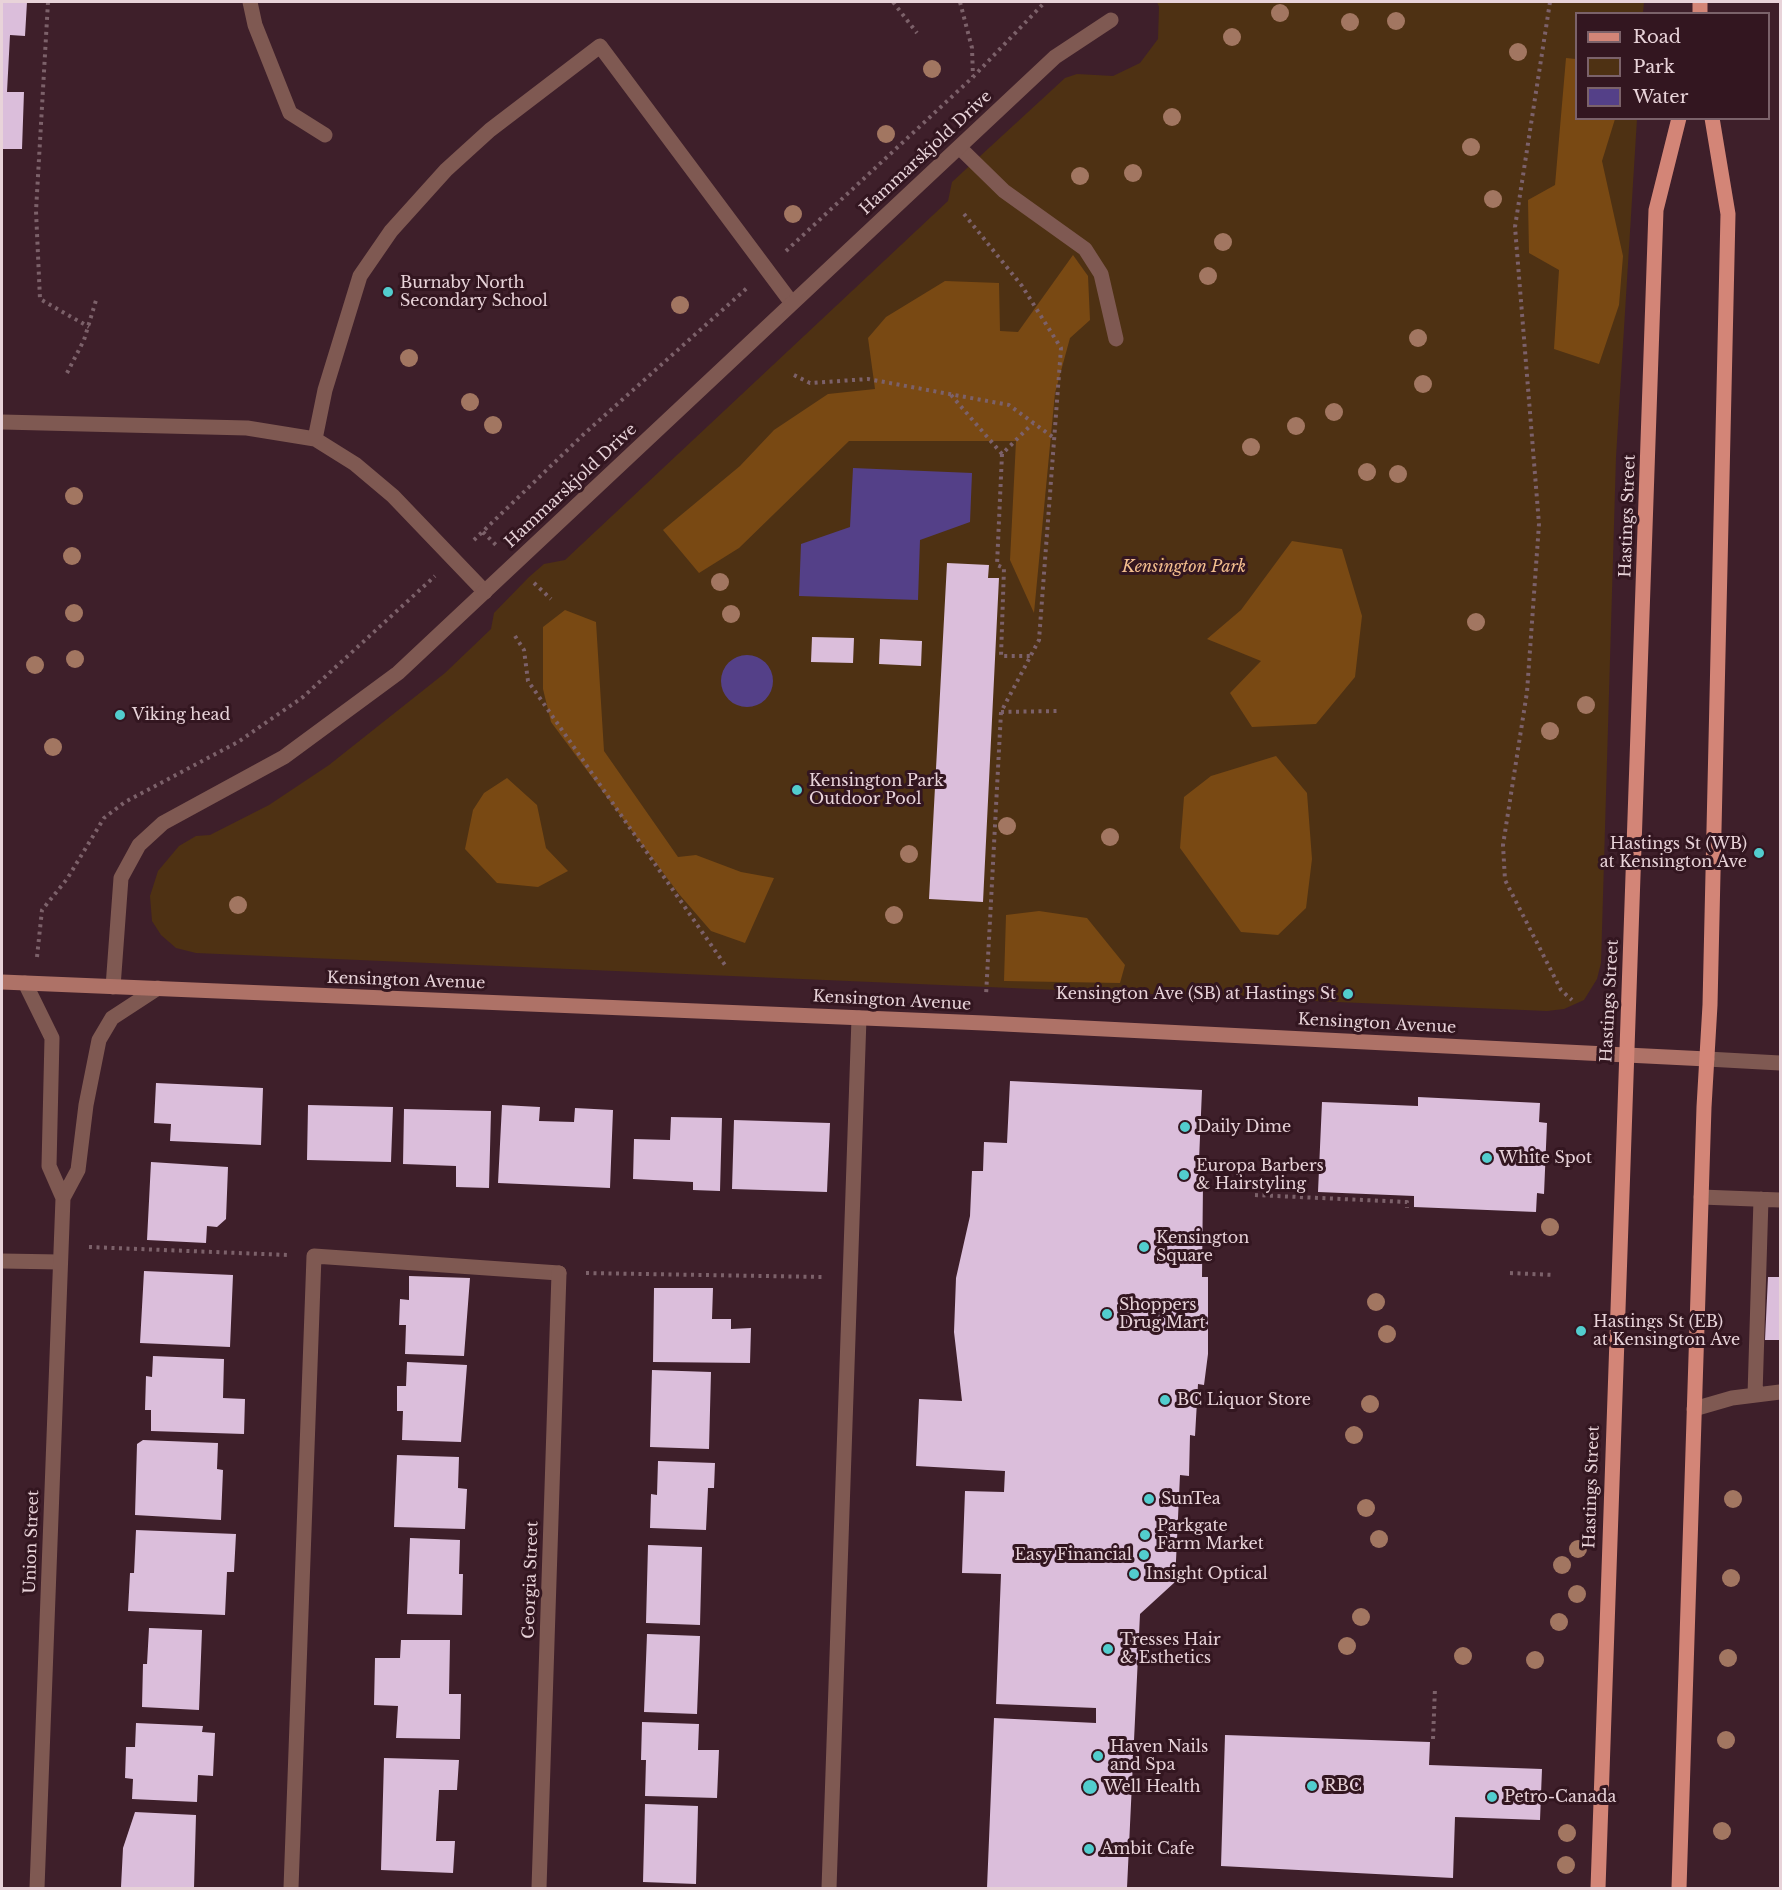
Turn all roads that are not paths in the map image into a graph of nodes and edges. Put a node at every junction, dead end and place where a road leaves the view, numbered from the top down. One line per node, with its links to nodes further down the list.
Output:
1 (250, 2): 5 (street)
2 (1111, 20): 6 (street, Hammarskjold Drive)
3 (1678, 120): 17 (main road, Hastings Street)
4 (1712, 120): 18 (main road)
5 (325, 135)
6 (960, 148): 7 (street, Hammarskjold Drive); 8 (street)
7 (791, 302): 10 (street); 11 (street, Hammarskjold Drive)
8 (1116, 339)
9 (2, 422): 10 (street)
10 (315, 439): 11 (street)
11 (485, 592): 14 (street, Hammarskjold Drive)
12 (2, 982): 13 (street, Kensington Avenue)
13 (25, 983): 14 (street, Kensington Avenue); 21 (street, Union Street)
14 (113, 987): 15 (street, Kensington Avenue)
15 (158, 988): 16 (street, Kensington Avenue); 21 (street, Union Street)
16 (859, 1018): 17 (street, Kensington Avenue); 32 (street)
17 (1626, 1054): 18 (street, Kensington Avenue); 33 (main road, Hastings Street)
18 (1707, 1059): 19 (street, Kensington Avenue); 20 (main road)
19 (1780, 1063)
20 (1701, 1197): 22 (street); 28 (main road)
21 (63, 1198): 25 (street, Union Street)
22 (1761, 1199): 23 (street); 27 (street)
23 (1780, 1200)
24 (2, 1261): 25 (street)
25 (60, 1262): 29 (street, Union Street)
26 (1780, 1392): 27 (street)
27 (1755, 1395): 28 (street)
28 (1694, 1409): 34 (main road)
29 (37, 1888)
30 (291, 1888): 31 (street, Georgia Street)
31 (539, 1888)
32 (829, 1888)
33 (1598, 1888)
34 (1679, 1888)

